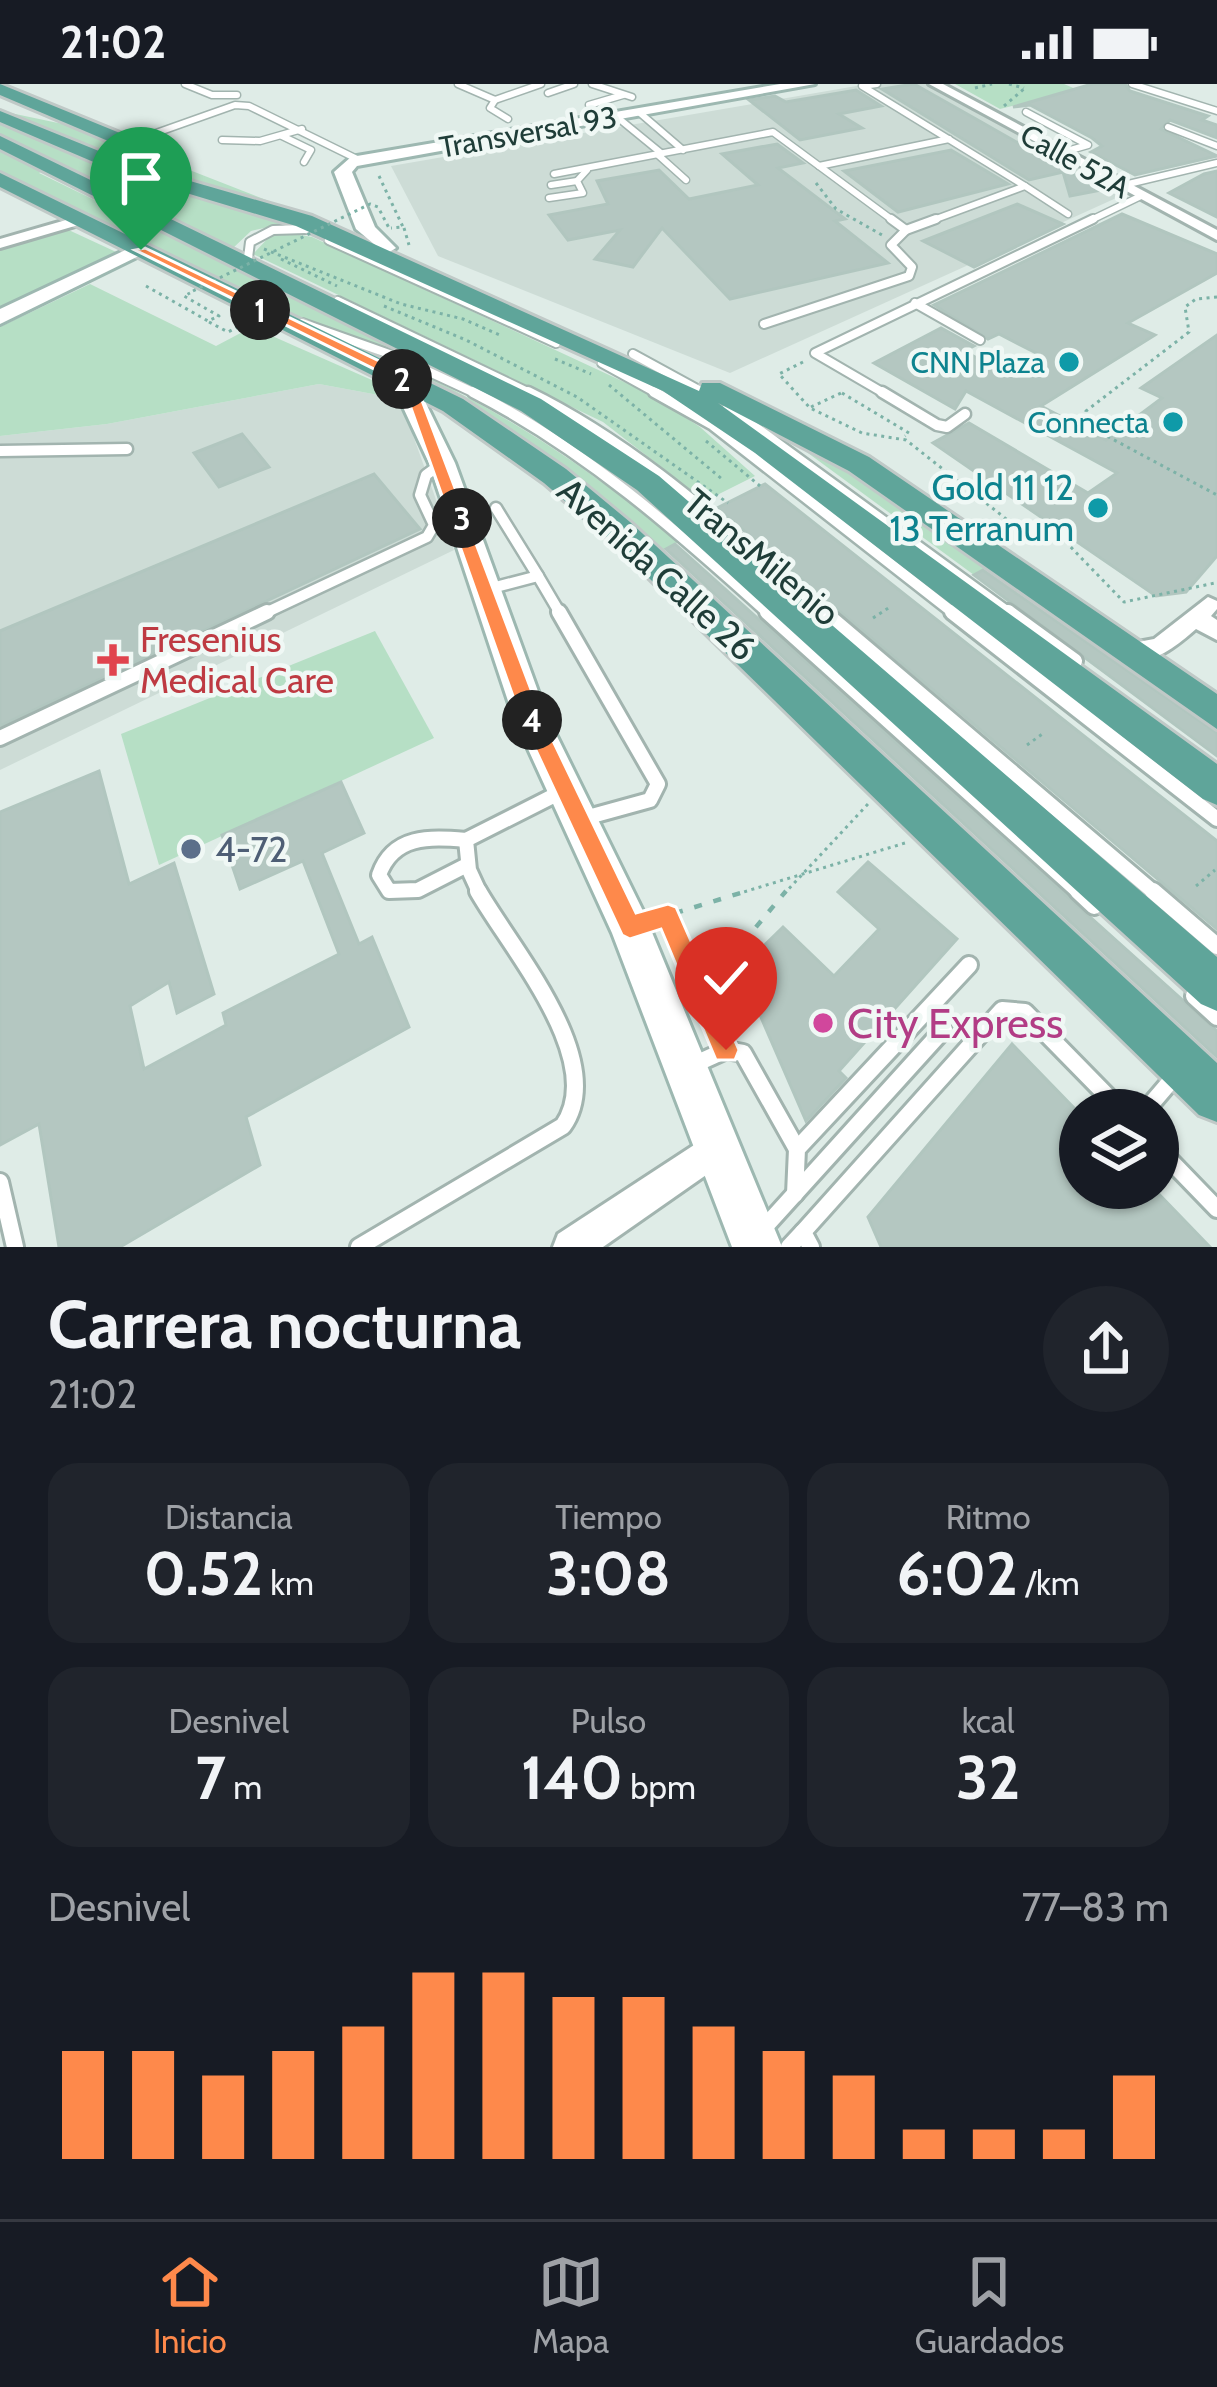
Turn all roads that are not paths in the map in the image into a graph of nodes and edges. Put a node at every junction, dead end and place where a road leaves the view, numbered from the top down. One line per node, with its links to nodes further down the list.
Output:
1 (185, 84): 14 (lane)
2 (225, 84): 14 (lane)
3 (242, 84): 14 (lane)
4 (458, 84): 16 (lane)
5 (574, 84): 13 (lane)
6 (592, 84): 17 (lane)
7 (807, 84): 12 (main road, Transversal 93)
8 (877, 84): 28 (lane)
9 (938, 84): 33 (street, Calle 52A); 33 (street, Calle 52A)
10 (1132, 84): 21 (lane)
11 (533, 85): 16 (lane)
12 (773, 87): 17 (main road, Transversal 93)
13 (548, 93)
14 (232, 95): 18 (lane)
15 (4, 97): 30 (main road); 41 (main road)
16 (495, 100): 23 (lane)
17 (632, 102): 19 (lane); 22 (main road, Transversal 93); 32 (lane)
18 (235, 105): 25 (lane); 30 (lane)
19 (589, 105)
20 (1025, 112): 33 (lane)
21 (1217, 112)
22 (617, 117): 34 (lane); 35 (main road, Transversal 93)
23 (508, 119)
24 (1168, 128): 31 (lane)
25 (302, 129): 26 (lane); 35 (lane)
26 (281, 135): 27 (lane); 36 (lane)
27 (222, 140)
28 (949, 140): 38 (lane); 48 (lane)
29 (0, 142): 42 (main road, Avenida Calle 26)
30 (128, 143): 57 (main road)
31 (1217, 146)
32 (683, 149): 34 (lane); 38 (lane)
33 (1063, 152): 47 (street, Calle 52A)
34 (659, 154): 39 (lane); 43 (lane)
35 (359, 160): 57 (main road)
36 (304, 162)
37 (1217, 163): 47 (lane)
38 (819, 166): 54 (lane)
39 (587, 169): 40 (lane); 44 (lane)
40 (554, 174)
41 (156, 177): 53 (lane, TransMilenio); 80 (main road)
42 (79, 179): 59 (lane, TransMilenio); 89 (main road, Avenida Calle 26)
43 (686, 180)
44 (577, 182): 46 (lane); 50 (lane)
45 (3, 183): 52 (main road, Avenida Calle 26)
46 (551, 185)
47 (1122, 185): 49 (street, Calle 52A)
48 (1025, 186): 51 (lane); 54 (lane)
49 (1142, 195): 55 (street, Calle 52A); 60 (lane)
50 (549, 199)
51 (1068, 214)
52 (80, 220): 56 (street); 58 (main road, Avenida Calle 26)
53 (306, 229): 59 (lane); 82 (lane, TransMilenio)
54 (906, 230): 63 (lane)
55 (1217, 234)
56 (0, 244)
57 (399, 245): 65 (main road)
58 (141, 250): 61 (main road, Avenida Calle 26); 62 (main road)
59 (248, 258): 86 (lane, TransMilenio)
60 (915, 303): 64 (lane); 67 (lane)
61 (266, 313): 66 (main road, Avenida Calle 26); 85 (lane, TransMilenio)
62 (0, 317)
63 (764, 324)
64 (980, 340)
65 (633, 354): 76 (main road); 79 (lane)
66 (401, 377): 70 (main road); 92 (main road, Avenida Calle 26)
67 (965, 414)
68 (127, 449): 69 (lane)
69 (0, 452)
70 (442, 463): 73 (main road); 78 (lane)
71 (496, 508): 72 (lane)
72 (538, 576): 73 (lane); 81 (lane)
73 (487, 589): 81 (main road)
74 (1205, 605): 75 (street); 76 (street); 77 (street)
75 (1217, 631)
76 (1130, 652): 77 (main road)
77 (1206, 707)
78 (0, 738)
79 (1217, 766)
80 (1217, 788)
81 (573, 805): 83 (lane); 93 (main road)
82 (1217, 819)
83 (466, 840): 84 (lane); 84 (lane)
84 (466, 865): 105 (lane)
85 (1113, 923)
86 (1217, 946)
87 (969, 965): 98 (lane)
88 (1182, 986): 90 (lane)
89 (1217, 988)
90 (1217, 1017)
91 (944, 1029): 101 (lane)
92 (1184, 1066): 95 (lane); 96 (main road, Avenida Calle 26)
93 (686, 1068): 97 (main road); 98 (lane)
94 (1100, 1089): 103 (lane)
95 (1164, 1089)
96 (1217, 1097)
97 (717, 1147): 103 (main road); 106 (street)
98 (797, 1149): 101 (lane)
99 (1179, 1170): 102 (lane)
100 (0, 1182): 104 (lane)
101 (795, 1193): 103 (lane)
102 (1217, 1209)
103 (783, 1243)
104 (15, 1247)
105 (359, 1247)
106 (571, 1247)

